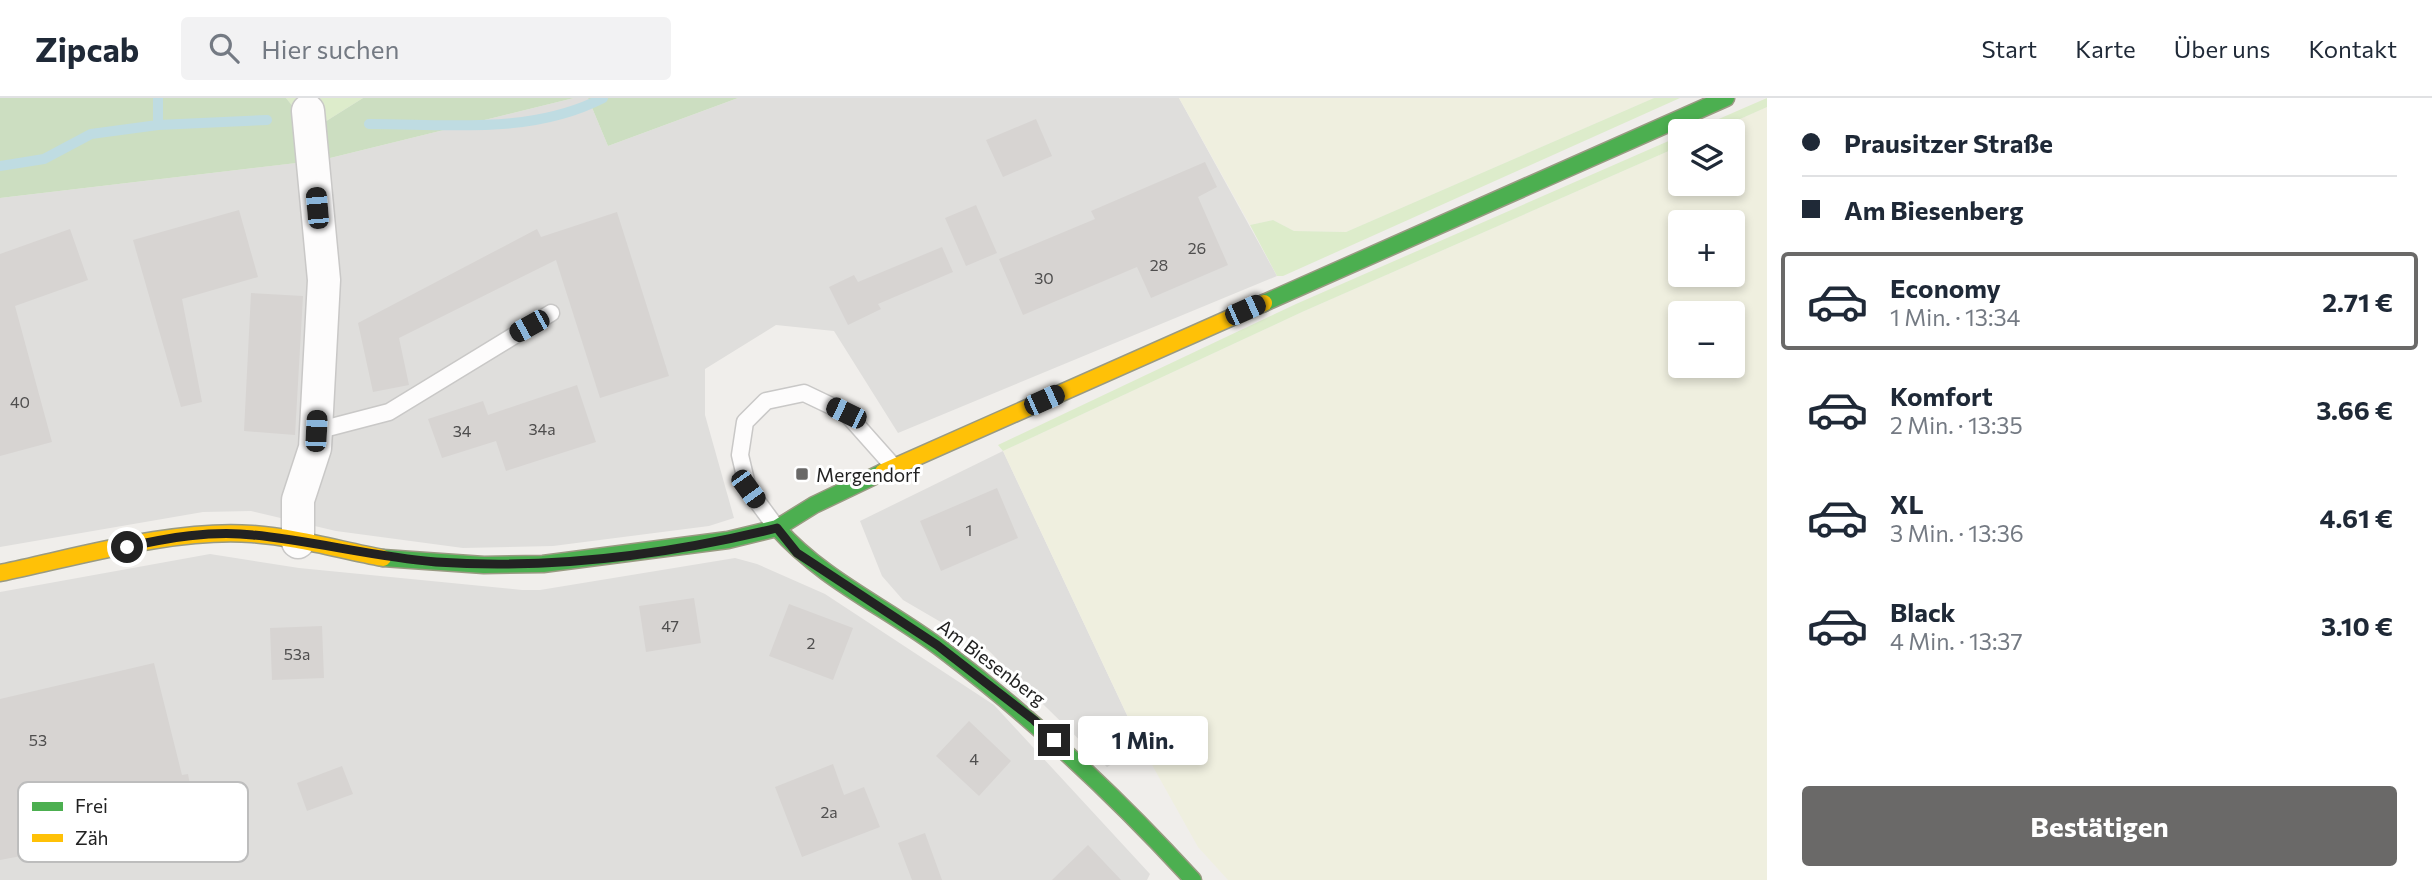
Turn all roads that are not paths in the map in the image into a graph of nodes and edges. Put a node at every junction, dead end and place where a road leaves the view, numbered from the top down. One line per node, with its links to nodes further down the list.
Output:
1 (1726, 98): 5 (street)
2 (308, 111): 4 (street)
3 (551, 313): 4 (lane)
4 (316, 431): 7 (street)
5 (894, 467): 6 (street); 6 (lane)
6 (777, 528): 7 (street); 9 (street, Am Biesenberg)
7 (298, 542): 8 (street)
8 (0, 573)
9 (1190, 879)

